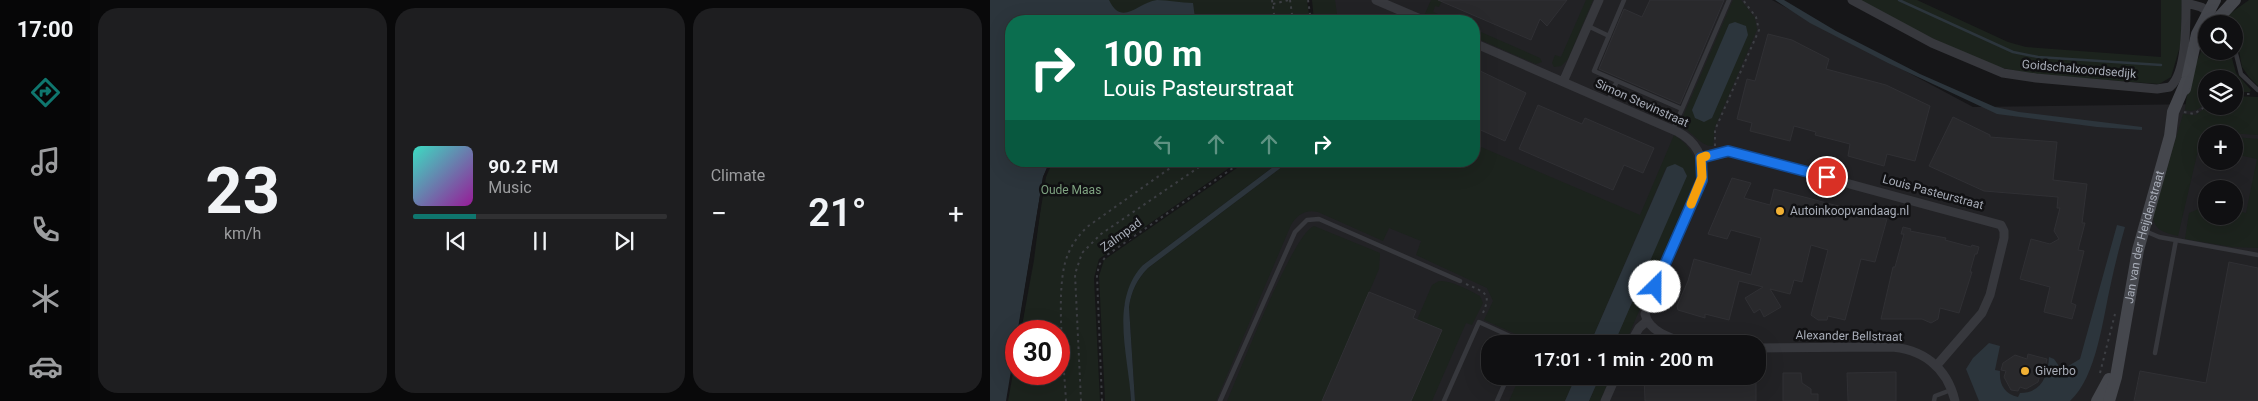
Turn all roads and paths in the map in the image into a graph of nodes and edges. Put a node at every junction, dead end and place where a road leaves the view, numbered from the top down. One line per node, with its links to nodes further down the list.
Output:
1 (1272, 0): 12 (path)
2 (1290, 0): 12 (path); 14 (path)
3 (1308, 0): 15 (path)
4 (1376, 0): 16 (street)
5 (1599, 0): 18 (street)
6 (1624, 0): 20 (lane)
7 (1729, 0): 30 (lane)
8 (1743, 0): 34 (path)
9 (1852, 0): 11 (street, Goidschalxoordsedijk)
10 (2235, 0): 17 (street, Jan van der Heijdenstraat)
11 (2186, 2): 17 (street, Goidschalxoordsedijk)
12 (1273, 4): 13 (path)
13 (1274, 15)
14 (1292, 15)
15 (1311, 15)
16 (1411, 15)
17 (2215, 15)
18 (1587, 26): 20 (lane); 26 (street)
19 (2198, 33): 23 (street, Jan van der Heijdenstraat)
20 (1609, 36): 25 (lane)
21 (1480, 45): 26 (street)
22 (2198, 48): 23 (street, Jan van der Heijdenstraat)
23 (2193, 56): 31 (street, Jan van der Heijdenstraat)
24 (2238, 60): 27 (lane)
25 (1617, 80): 29 (lane); 30 (lane)
26 (1563, 82): 29 (street, Simon Stevinstraat)
27 (2257, 92): 28 (path)
28 (2243, 93)
29 (1608, 101): 33 (street, Simon Stevinstraat)
30 (1682, 109): 33 (lane)
31 (2178, 110): 32 (path); 39 (street, Jan van der Heijdenstraat)
32 (2198, 111)
33 (1673, 129): 35 (street, Simon Stevinstraat)
34 (1717, 153): 35 (street, Louis Pasteurstraat); 51 (street, Louis Pasteurstraat)
35 (1701, 158): 43 (street)
36 (1172, 167): 55 (path)
37 (1199, 167): 56 (path)
38 (1234, 167): 57 (path, Zalmpad)
39 (2144, 230): 40 (lane); 48 (street, Jan van der Heijdenstraat)
40 (2176, 240): 41 (lane); 50 (lane)
41 (2258, 255)
42 (1460, 281): 44 (path); 58 (lane)
43 (1647, 321): 46 (street); 47 (street)
44 (1479, 322): 45 (lane); 59 (lane)
45 (1508, 335)
46 (1635, 335)
47 (1669, 335)
48 (2121, 338): 65 (street, Jan van der Heijdenstraat); 66 (street, Jan van der Heijdenstraat)
49 (1766, 348): 51 (street, Alexander Bellstraat)
50 (2155, 353)
51 (1937, 365): 54 (street, Alexander Bellstraat)
52 (1504, 385): 60 (lane)
53 (1612, 385): 61 (street)
54 (1952, 389): 62 (lane); 63 (street, Alexander Bellstraat); 64 (street, Alexander Bellstraat)
55 (1066, 401)
56 (1081, 401)
57 (1102, 401)
58 (1220, 401)
59 (1444, 401)
60 (1498, 401)
61 (1605, 401)
62 (1934, 401)
63 (1955, 401)
64 (1960, 401)
65 (2097, 401)
66 (2109, 401)

